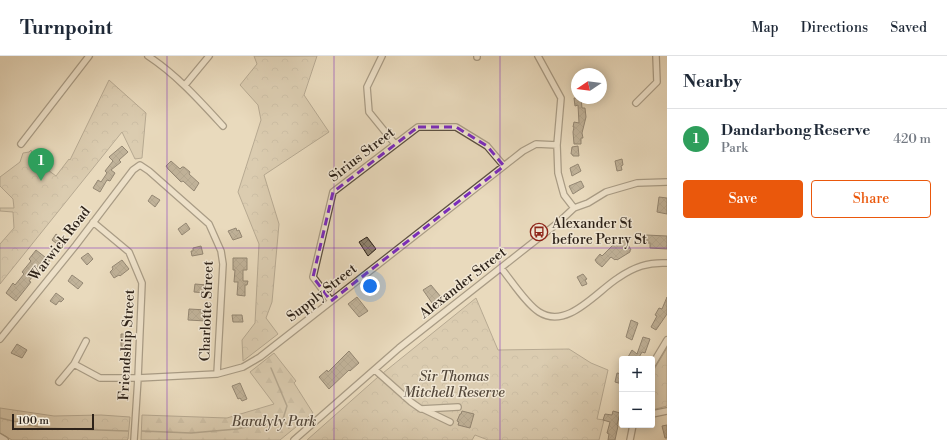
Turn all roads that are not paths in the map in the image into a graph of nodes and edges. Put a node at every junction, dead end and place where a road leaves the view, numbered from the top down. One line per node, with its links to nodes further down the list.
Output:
1 (89, 56): 10 (street)
2 (148, 56): 7 (street)
3 (209, 56): 7 (street)
4 (382, 56): 11 (street)
5 (538, 56): 12 (street)
6 (656, 56): 8 (street)
7 (185, 85): 9 (street)
8 (636, 102)
9 (223, 126)
10 (21, 144)
11 (395, 144): 14 (street, Sirius Street); 20 (street, Sirius Street)
12 (557, 145): 14 (street, Supply Street); 16 (street)
13 (140, 165): 17 (street, Warwick Road); 27 (street, Charlotte Street)
14 (504, 166): 20 (street, Supply Street)
15 (666, 182): 16 (street, Alexander Street)
16 (574, 208): 19 (street, Alexander Street)
17 (93, 222): 21 (street, Warwick Road); 28 (street, Friendship Street)
18 (667, 263): 19 (street)
19 (501, 268): 26 (street, Alexander Street)
20 (331, 301): 27 (street, Supply Street)
21 (0, 339)
22 (667, 340): 24 (street)
23 (86, 341): 25 (street)
24 (655, 360)
25 (74, 364): 28 (street, Supply Street); 29 (street)
26 (375, 370): 31 (street); 39 (street, Alexander Street)
27 (217, 374): 28 (street, Supply Street)
28 (138, 378): 38 (street, Friendship Street)
29 (59, 382)
30 (458, 407): 31 (street)
31 (421, 408): 34 (street)
32 (667, 411): 33 (street)
33 (655, 413)
34 (450, 422)
35 (632, 428): 40 (street)
36 (0, 438): 37 (street)
37 (5, 440)
38 (134, 440)
39 (294, 440)
40 (630, 440)

